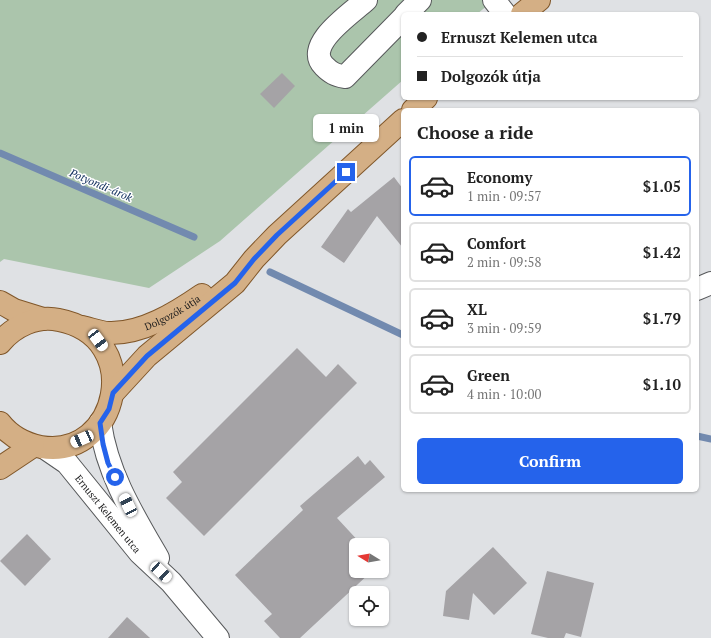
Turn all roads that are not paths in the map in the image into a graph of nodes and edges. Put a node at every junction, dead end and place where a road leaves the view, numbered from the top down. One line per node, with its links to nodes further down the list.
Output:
1 (366, 0): 8 (street)
2 (420, 0): 5 (street)
3 (494, 0): 6 (street)
4 (539, 0): 7 (main road)
5 (408, 12)
6 (503, 12)
7 (524, 12)
8 (401, 20)
9 (424, 100): 10 (main road)
10 (415, 108)
11 (401, 122): 12 (main road, Dolgozók útja)
12 (254, 259): 17 (main road, Dolgozók útja); 19 (main road, Dolgozók útja)
13 (711, 283): 14 (street)
14 (699, 288)
15 (0, 302): 16 (main road)
16 (43, 319): 17 (main road, Dolgozók útja); 18 (main road)
17 (80, 326): 19 (main road)
18 (0, 343)
19 (113, 393): 20 (main road)
20 (100, 423): 22 (main road); 24 (street, Ernuszt Kelemen utca)
21 (0, 424): 22 (main road)
22 (39, 447): 23 (main road); 24 (street, Ernuszt Kelemen utca)
23 (0, 468)
24 (171, 582): 25 (street, Ernuszt Kelemen utca)
25 (216, 638)

